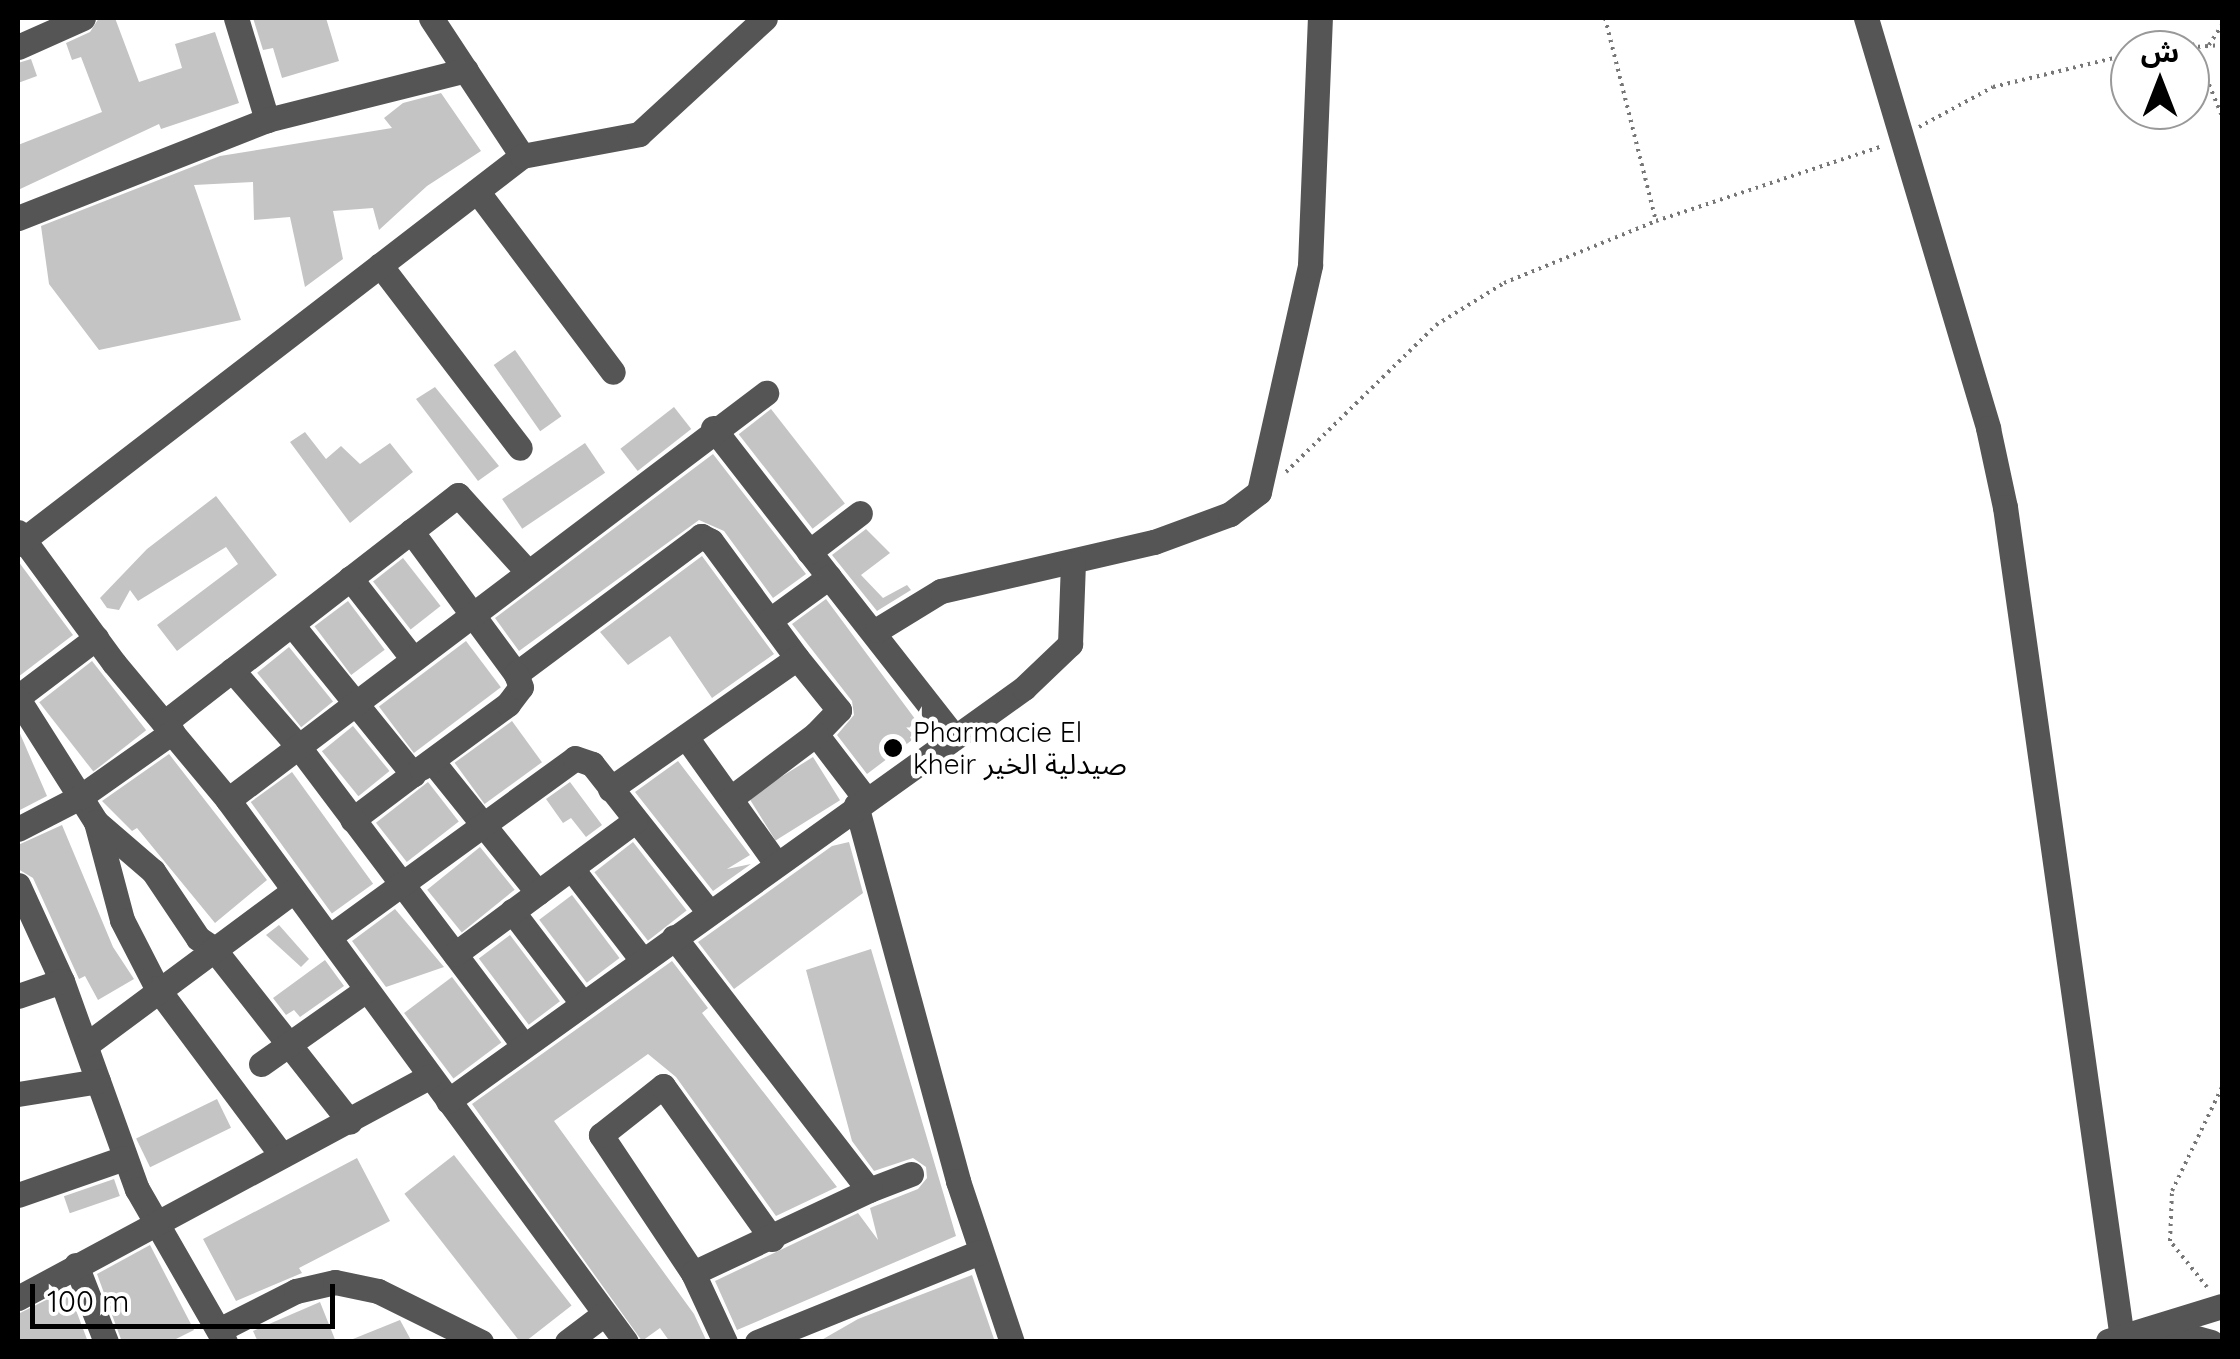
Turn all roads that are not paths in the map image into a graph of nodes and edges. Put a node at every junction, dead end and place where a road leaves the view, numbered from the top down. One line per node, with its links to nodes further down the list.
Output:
1 (82, 18): 7 (street)
2 (236, 18): 9 (street)
3 (431, 18): 8 (street)
4 (765, 18): 10 (street)
5 (1320, 18): 22 (street)
6 (1866, 18): 95 (street)
7 (18, 47)
8 (466, 70): 9 (street); 10 (street)
9 (267, 120): 12 (street)
10 (522, 156): 11 (street)
11 (477, 190): 13 (street); 14 (street)
12 (18, 218)
13 (380, 265): 17 (street); 20 (street)
14 (612, 372)
15 (766, 394): 16 (street)
16 (713, 428): 21 (street); 23 (street)
17 (520, 448)
18 (860, 513): 21 (street)
19 (411, 531): 23 (street); 25 (street); 26 (street)
20 (19, 538): 30 (street)
21 (810, 552): 24 (street)
22 (1074, 563): 29 (street); 39 (street)
23 (528, 571): 26 (street)
24 (829, 577): 27 (street); 29 (street)
25 (350, 578): 28 (street); 32 (street)
26 (472, 613): 32 (street); 34 (street)
27 (770, 620): 31 (street); 34 (street)
28 (293, 626): 33 (street); 36 (street)
29 (877, 630): 39 (street)
30 (96, 638): 35 (street); 37 (street)
31 (797, 658): 38 (street); 40 (street)
32 (412, 659): 36 (street)
33 (232, 670): 37 (street); 41 (street)
34 (516, 674): 42 (street)
35 (18, 698): 44 (street)
36 (356, 701): 41 (street); 42 (street)
37 (168, 727): 44 (street); 46 (street)
38 (816, 734): 45 (street); 47 (street)
39 (954, 736): 47 (street)
40 (686, 737): 43 (street); 45 (street)
41 (298, 746): 46 (street); 48 (street)
42 (423, 767): 48 (street); 51 (street)
43 (610, 789): 49 (street); 51 (street)
44 (80, 797): 50 (street); 52 (street)
45 (731, 798): 53 (street)
46 (228, 800): 55 (street)
47 (861, 802): 53 (street); 87 (street)
48 (352, 820): 56 (street)
49 (636, 821): 54 (street); 60 (street)
50 (96, 822): 63 (street); 67 (street)
51 (483, 824): 56 (street); 58 (street)
52 (18, 829)
53 (775, 862): 60 (street)
54 (572, 869): 58 (street); 65 (street)
55 (287, 884): 61 (street); 63 (street)
56 (400, 884): 61 (street); 64 (street)
57 (18, 885): 66 (street)
58 (538, 893): 59 (street)
59 (512, 912): 64 (street); 70 (street)
60 (709, 912): 62 (street)
61 (329, 937): 68 (street)
62 (674, 938): 65 (street); 83 (street)
63 (205, 943): 67 (street); 73 (street)
64 (455, 954): 72 (street)
65 (642, 960): 70 (street)
66 (62, 981): 69 (street); 71 (street)
67 (156, 988): 71 (street); 80 (street)
68 (366, 990): 73 (street); 75 (street)
69 (18, 996)
70 (582, 1004): 72 (street)
71 (86, 1044): 76 (street)
72 (524, 1045): 78 (street)
73 (287, 1049): 74 (street); 79 (street)
74 (261, 1064)
75 (430, 1076): 78 (street); 79 (street)
76 (98, 1081): 77 (street); 81 (street)
77 (18, 1094)
78 (448, 1100): 92 (street)
79 (350, 1122): 80 (street)
80 (282, 1156): 85 (street)
81 (124, 1158): 84 (street); 85 (street)
82 (911, 1174): 83 (street)
83 (868, 1190): 86 (street)
84 (18, 1195)
85 (161, 1223): 88 (street); 94 (street)
86 (772, 1238): 89 (street); 89 (street)
87 (980, 1252): 101 (street); 102 (street)
88 (76, 1266): 90 (street); 96 (street)
89 (694, 1273): 100 (street)
90 (18, 1298)
91 (2222, 1306): 93 (street)
92 (604, 1314): 98 (street); 99 (street)
93 (2164, 1329): 95 (street); 103 (street)
94 (222, 1336): 97 (street)
95 (2114, 1340)
96 (106, 1342)
97 (480, 1342)
98 (567, 1342)
99 (626, 1342)
100 (725, 1342)
101 (757, 1342)
102 (1012, 1342)
103 (2211, 1342)

